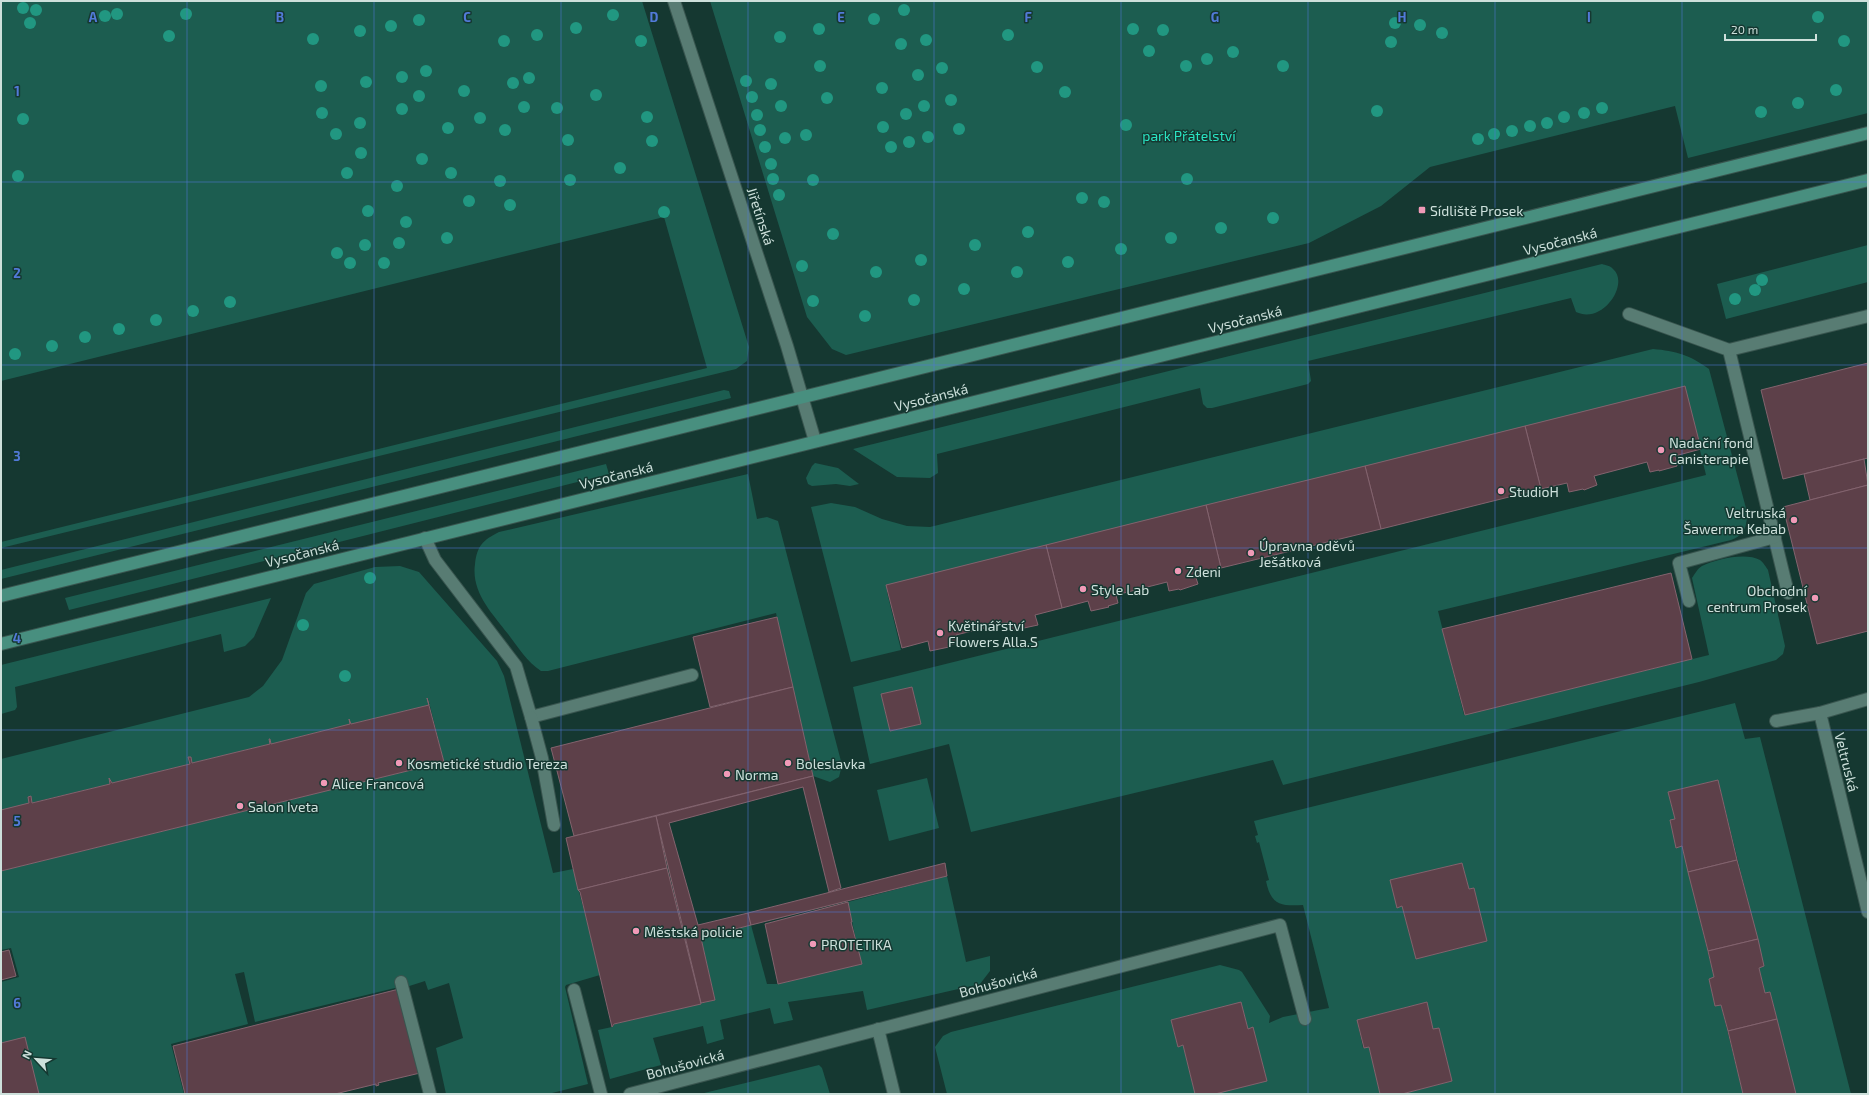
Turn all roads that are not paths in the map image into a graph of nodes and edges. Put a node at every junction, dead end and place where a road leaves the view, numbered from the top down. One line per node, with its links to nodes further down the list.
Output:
1 (674, 1): 7 (street, Jiřetínská)
2 (1868, 133): 7 (main road)
3 (1868, 180): 8 (main road, Vysočanská)
4 (1630, 314): 6 (street)
5 (1868, 316): 6 (street)
6 (1729, 350): 9 (street)
7 (801, 397): 8 (street, Jiřetínská); 12 (main road)
8 (815, 441): 10 (main road, Vysočanská)
9 (1775, 537): 11 (street); 13 (street)
10 (425, 538): 14 (main road, Vysočanská); 18 (street)
11 (1788, 594)
12 (1, 596)
13 (1688, 601)
14 (1, 644)
15 (692, 675): 18 (street)
16 (1868, 699): 17 (street)
17 (1820, 713): 19 (street); 21 (street, Veltruská)
18 (531, 717): 20 (street)
19 (1776, 721)
20 (554, 825)
21 (1868, 912)
22 (401, 982): 26 (street)
23 (574, 990): 27 (street)
24 (1305, 1019): 25 (street, Bohušovická)
25 (878, 1030): 28 (street, Bohušovická); 29 (street)
26 (430, 1094)
27 (601, 1094)
28 (630, 1094)
29 (894, 1094)

